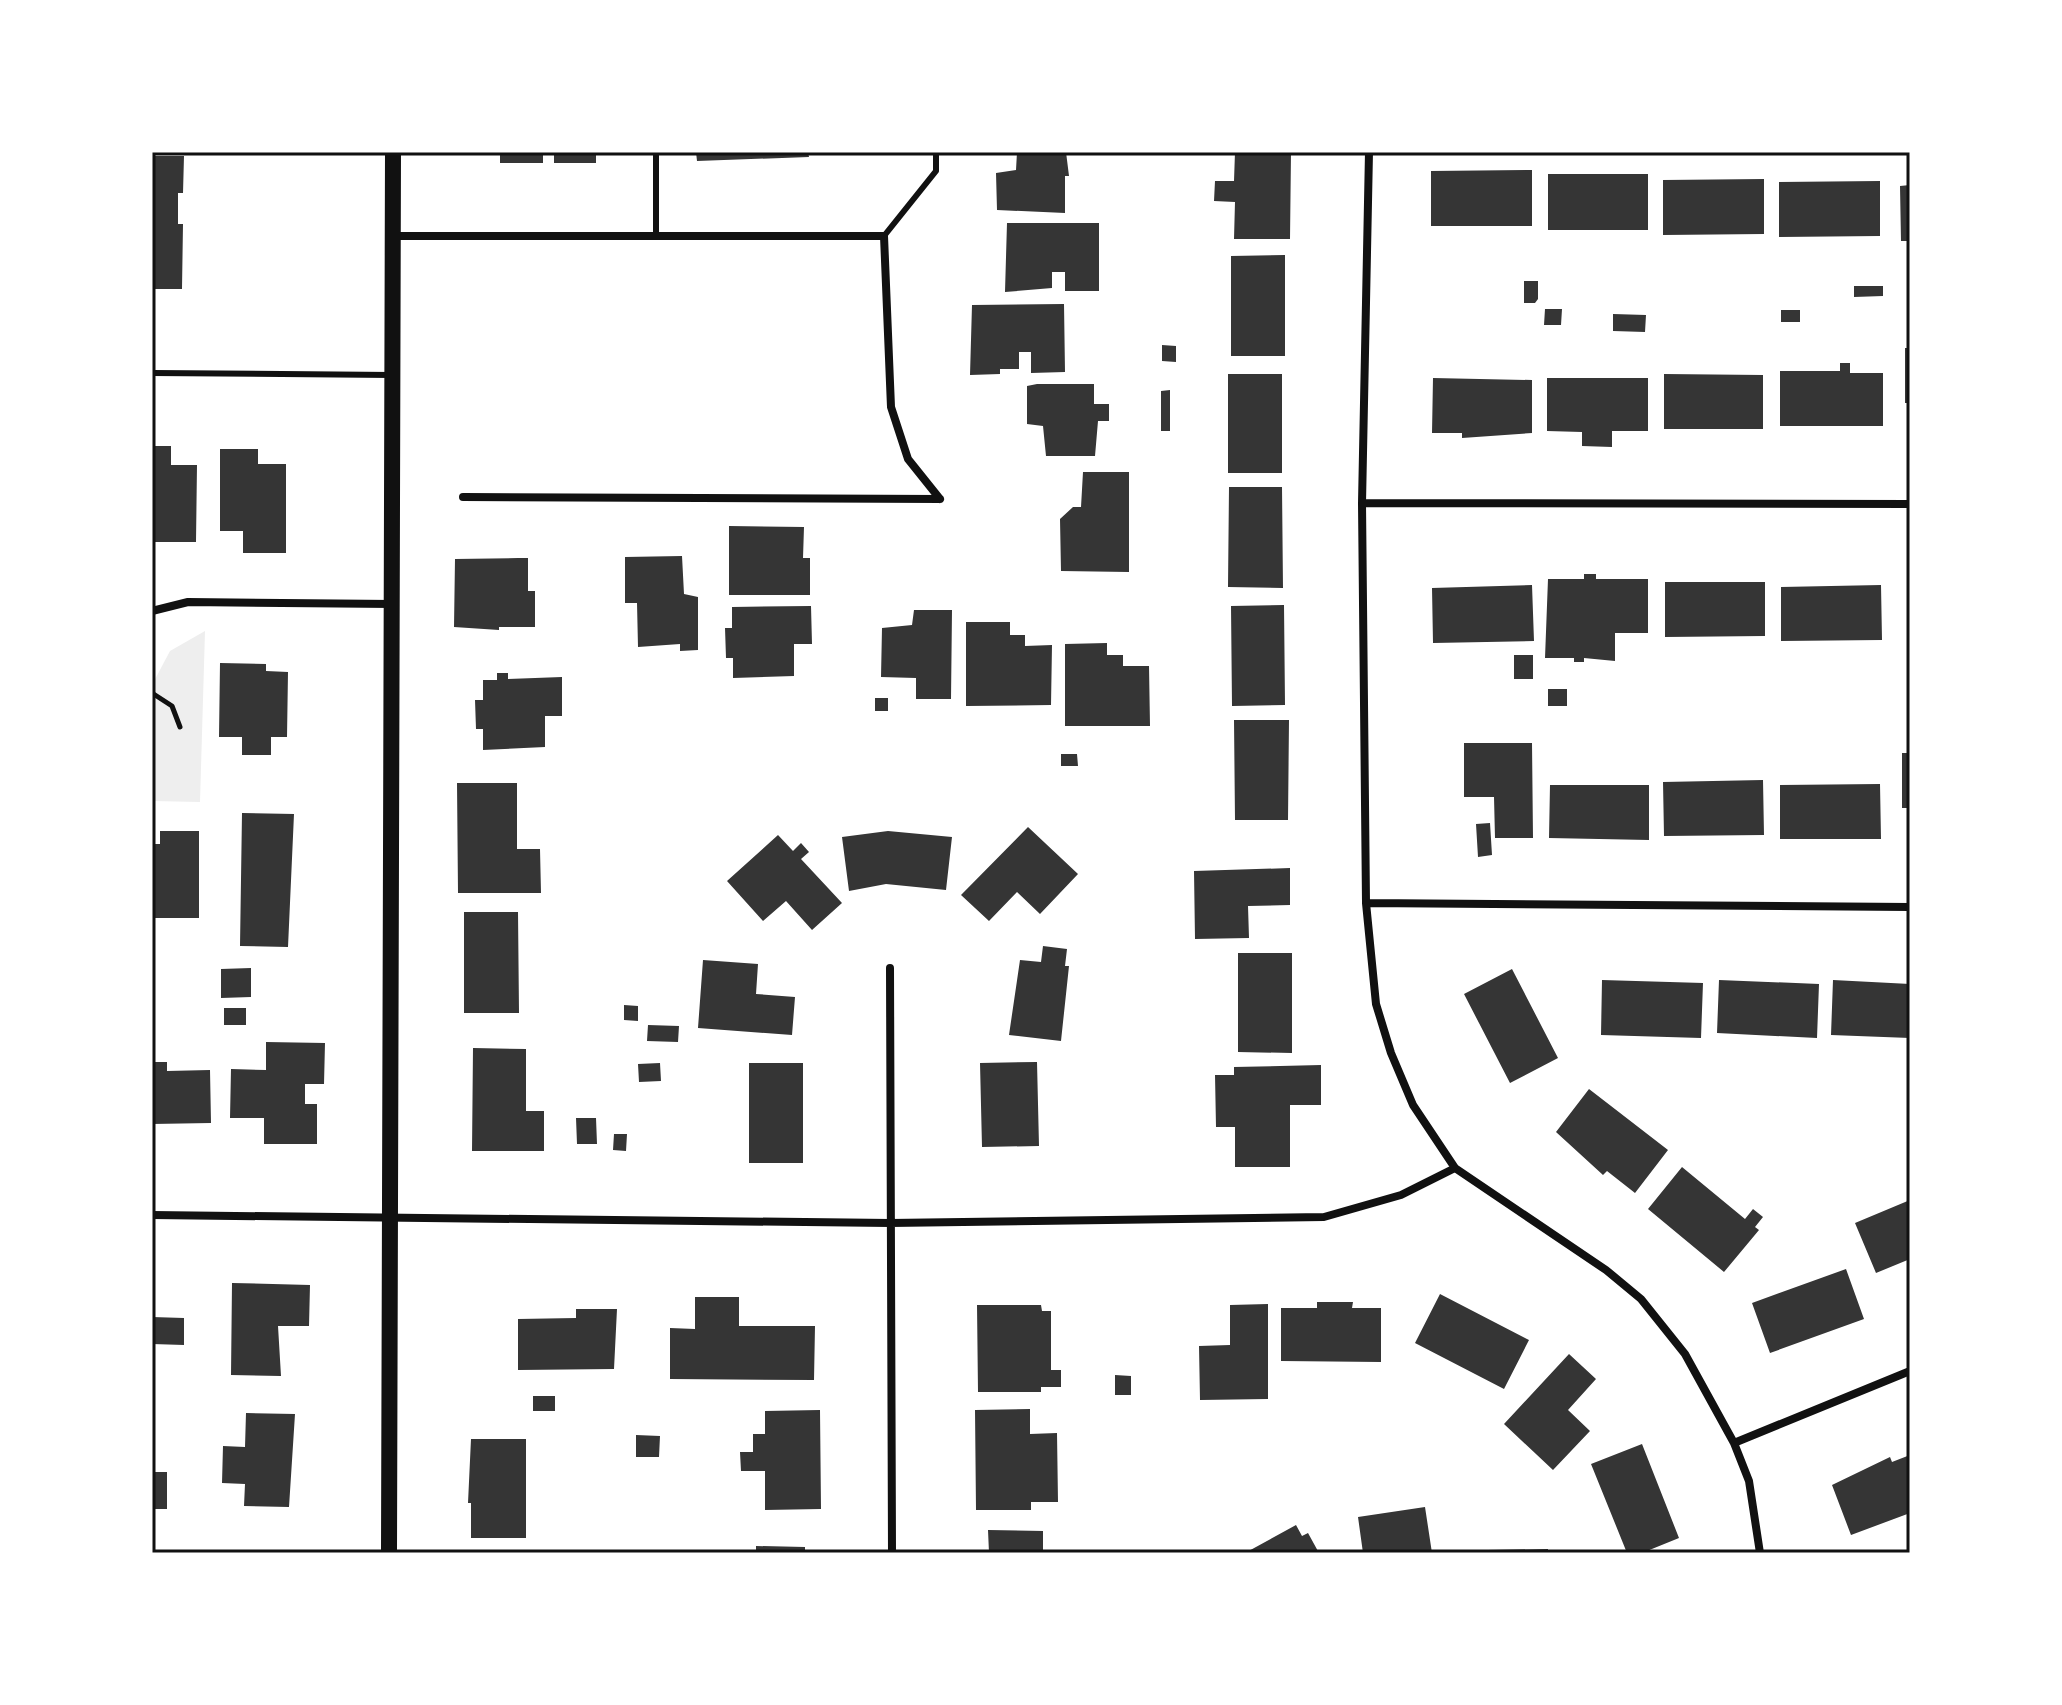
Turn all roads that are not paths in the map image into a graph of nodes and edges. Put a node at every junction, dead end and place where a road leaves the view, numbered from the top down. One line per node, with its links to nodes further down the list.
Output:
1 (393, 152): 5 (main road)
2 (656, 152): 6 (lane)
3 (936, 152): 7 (lane)
4 (1369, 152): 11 (street)
5 (393, 236): 6 (street); 9 (main road)
6 (656, 236): 7 (street)
7 (884, 236): 10 (street)
8 (152, 373): 9 (lane)
9 (393, 375): 13 (main road)
10 (463, 497)
11 (1362, 503): 12 (street); 15 (street)
12 (1910, 504)
13 (393, 604): 14 (street); 20 (main road)
14 (152, 611)
15 (1366, 903): 16 (street); 18 (street)
16 (1910, 907)
17 (890, 968): 21 (street)
18 (1455, 1168): 21 (street); 23 (street)
19 (152, 1215): 20 (street)
20 (393, 1220): 21 (street); 24 (main road)
21 (890, 1223): 25 (street)
22 (1910, 1371): 23 (street)
23 (1734, 1443): 26 (street)
24 (389, 1553)
25 (892, 1553)
26 (1760, 1553)

